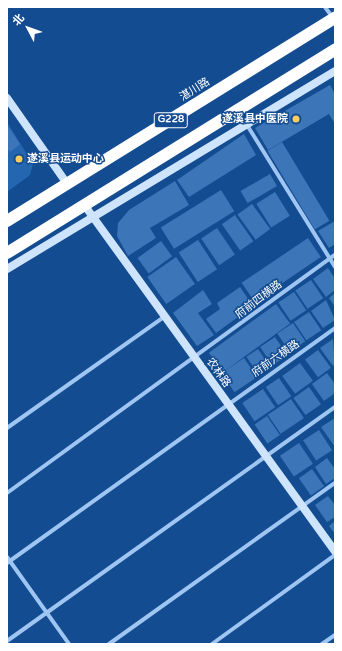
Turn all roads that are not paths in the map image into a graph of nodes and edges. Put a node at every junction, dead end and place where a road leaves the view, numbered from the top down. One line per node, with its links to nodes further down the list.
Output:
1 (325, 7): 2 (street)
2 (334, 18): 7 (highway, 湛川路 / G228)
3 (335, 50): 8 (highway, G228)
4 (335, 71): 6 (street)
5 (7, 98): 7 (street)
6 (247, 125): 9 (street); 13 (street)
7 (68, 185): 10 (highway, 湛川路 / G228)
8 (85, 206): 9 (street, 农林路); 11 (highway, G228)
9 (94, 219): 15 (street); 16 (street, 农林路)
10 (7, 221)
11 (7, 253)
12 (335, 255): 13 (street, 府前四横路)
13 (329, 259): 14 (street); 18 (street, 府前四横路)
14 (335, 267)
15 (7, 269)
16 (164, 317): 18 (street, 农林路); 21 (street)
17 (335, 328): 19 (street, 府前六横路)
18 (194, 359): 19 (street, 农林路); 24 (street, 府前四横路)
19 (227, 404): 22 (street, 农林路); 29 (street, 府前六横路)
20 (335, 407): 22 (street)
21 (7, 428)
22 (266, 456): 25 (street, 农林路); 30 (street)
23 (335, 483): 25 (street)
24 (7, 493)
25 (303, 506): 26 (street, 农林路); 34 (street)
26 (335, 550)
27 (335, 555): 35 (street)
28 (7, 557): 29 (street)
29 (8, 562): 30 (street)
30 (47, 612): 32 (street); 33 (street)
31 (335, 635): 36 (street)
32 (7, 641)
33 (69, 644)
34 (109, 644)
35 (212, 644)
36 (322, 644)

